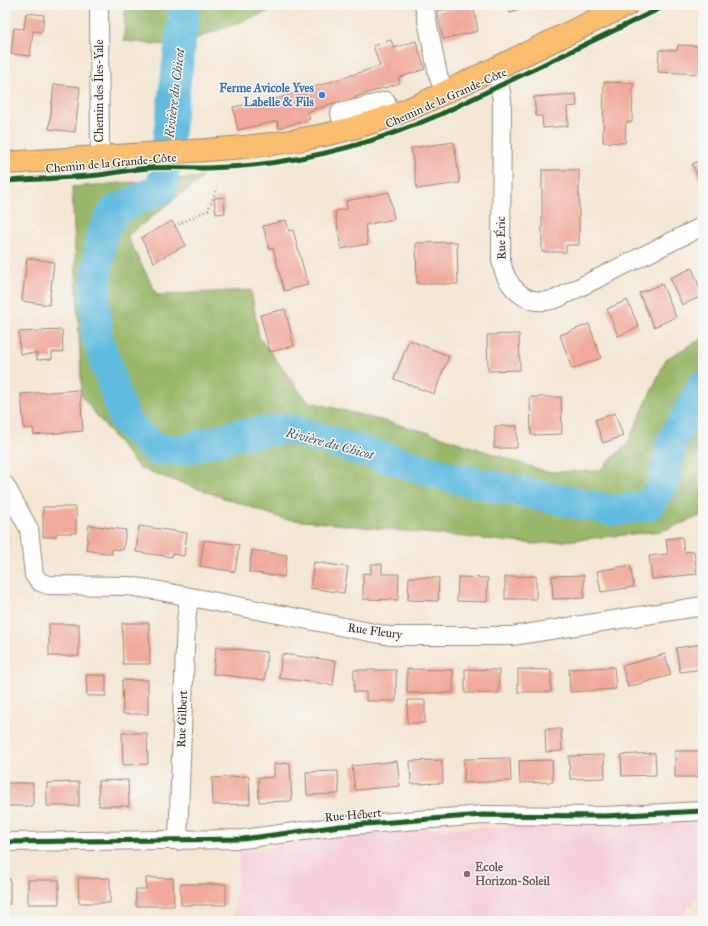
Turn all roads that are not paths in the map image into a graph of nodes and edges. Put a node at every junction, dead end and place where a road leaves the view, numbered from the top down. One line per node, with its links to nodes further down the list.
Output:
1 (99, 5): 6 (street, Chemin des Îles-Yale)
2 (424, 5): 5 (street)
3 (627, 5): 4 (main road, Chemin de la Grande-Côte)
4 (494, 70): 5 (main road, Chemin de la Grande-Côte); 8 (street, Rue Éric)
5 (445, 93): 6 (main road, Chemin de la Grande-Côte)
6 (100, 157): 7 (main road, Chemin de la Grande-Côte)
7 (5, 163)
8 (703, 226)
9 (6, 489): 10 (street, Rue Fleury)
10 (189, 598): 11 (street, Rue Fleury); 13 (street, Rue Gilbert)
11 (703, 606)
12 (703, 811): 13 (street, Rue Hébert)
13 (178, 840): 14 (street, Rue Hébert)
14 (5, 842)

